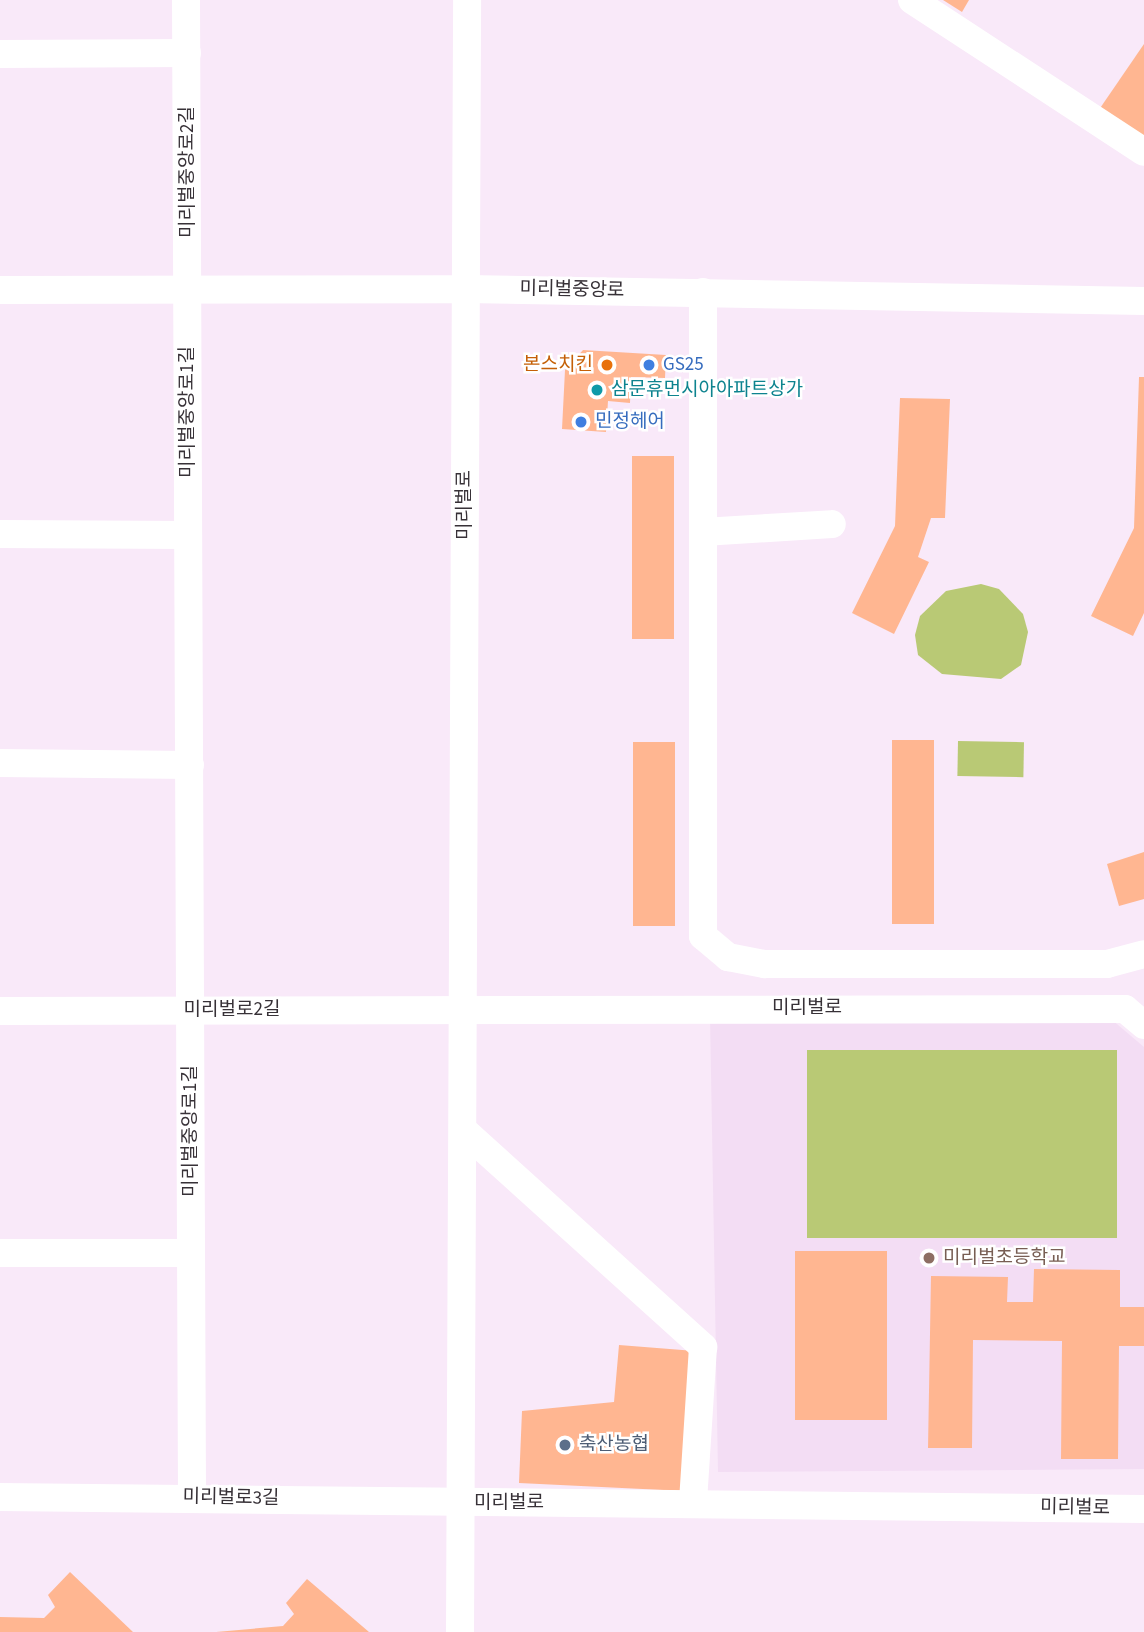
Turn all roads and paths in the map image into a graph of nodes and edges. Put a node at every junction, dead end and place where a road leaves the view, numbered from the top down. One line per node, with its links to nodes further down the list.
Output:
1 (186, 0): 4 (street, 미리벌중앙로2길)
2 (467, 0): 7 (street, 미리벌로)
3 (912, 0): 6 (street)
4 (187, 53): 5 (street); 9 (street, 미리벌중앙로2길)
5 (0, 54)
6 (1144, 152)
7 (466, 289): 9 (street, 미리벌중앙로); 10 (street, 미리벌중앙로); 19 (street, 미리벌로)
8 (0, 290): 9 (street, 미리벌중앙로)
9 (188, 290): 15 (street, 미리벌중앙로1길)
10 (703, 292): 11 (street, 미리벌중앙로); 13 (street)
11 (1144, 301)
12 (832, 524): 13 (street)
13 (703, 532): 18 (street)
14 (0, 534): 15 (street)
15 (187, 535): 17 (street, 미리벌중앙로1길)
16 (0, 763): 17 (street)
17 (190, 765): 21 (street, 미리벌중앙로1길)
18 (1144, 954)
19 (463, 1009): 21 (street, 미리벌로2길); 22 (street, 미리벌로); 23 (street, 미리벌로)
20 (0, 1010): 21 (street, 미리벌로2길)
21 (191, 1010): 25 (street, 미리벌중앙로1길)
22 (1144, 1025)
23 (463, 1130): 28 (street); 29 (street, 미리벌로)
24 (0, 1253): 25 (street)
25 (191, 1253): 27 (street, 미리벌중앙로1길)
26 (0, 1497): 27 (street, 미리벌로3길)
27 (192, 1497): 29 (street, 미리벌로3길)
28 (694, 1502): 29 (street, 미리벌로); 30 (street, 미리벌로)
29 (461, 1503): 31 (street, 미리벌로)
30 (1144, 1509)
31 (460, 1632)

